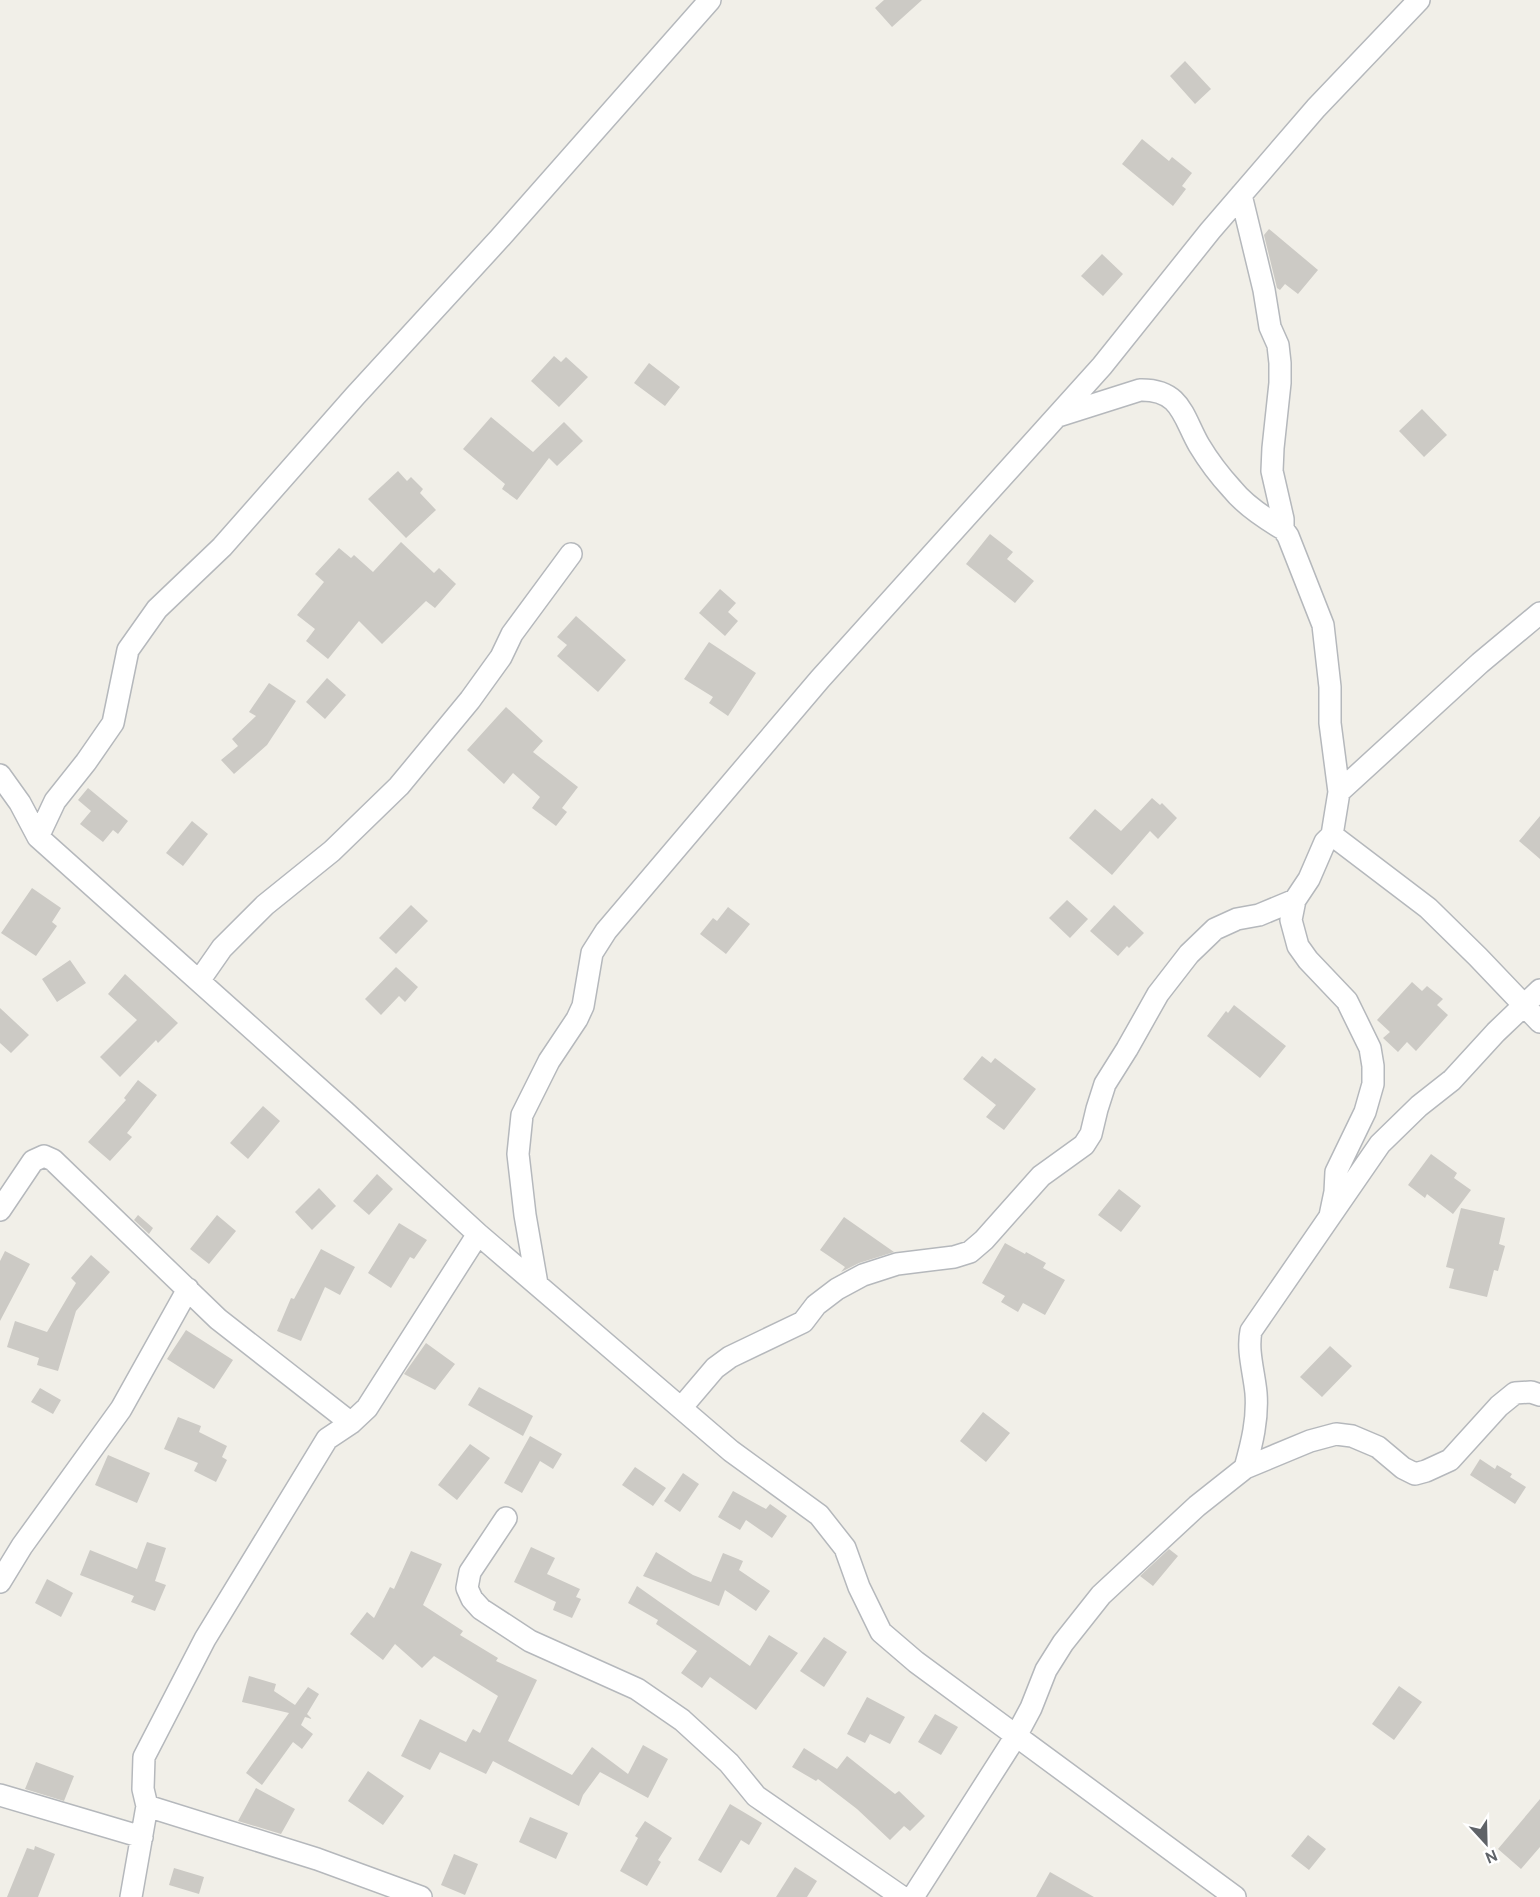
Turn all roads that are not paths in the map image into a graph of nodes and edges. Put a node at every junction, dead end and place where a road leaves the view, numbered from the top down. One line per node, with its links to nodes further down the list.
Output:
1 (710, 0): 11 (street)
2 (1419, 0): 3 (street)
3 (1241, 195): 4 (street); 5 (street)
4 (1057, 416): 5 (street); 20 (street)
5 (1283, 529): 9 (street)
6 (571, 554): 13 (street)
7 (1540, 613): 9 (street)
8 (0, 775): 11 (street)
9 (1339, 792): 10 (street)
10 (1332, 835): 12 (street); 15 (street)
11 (38, 837): 13 (street)
12 (1294, 900): 18 (street); 23 (street)
13 (199, 981): 19 (street)
14 (1540, 990): 15 (street)
15 (1524, 1005): 16 (street); 18 (street)
16 (1540, 1022)
17 (0, 1210): 21 (street)
18 (1330, 1216): 25 (street)
19 (478, 1234): 20 (street); 24 (street)
20 (537, 1284): 23 (street)
21 (188, 1289): 24 (street); 27 (street)
22 (1540, 1395): 25 (street)
23 (681, 1408): 28 (street)
24 (351, 1423): 30 (street)
25 (1245, 1468): 28 (street)
26 (506, 1518): 34 (street)
27 (0, 1582)
28 (1016, 1736): 35 (street); 36 (street)
29 (0, 1795): 31 (street)
30 (147, 1806): 31 (street); 33 (street)
31 (142, 1837): 32 (street)
32 (131, 1897)
33 (421, 1897)
34 (902, 1897)
35 (913, 1897)
36 (1235, 1897)

